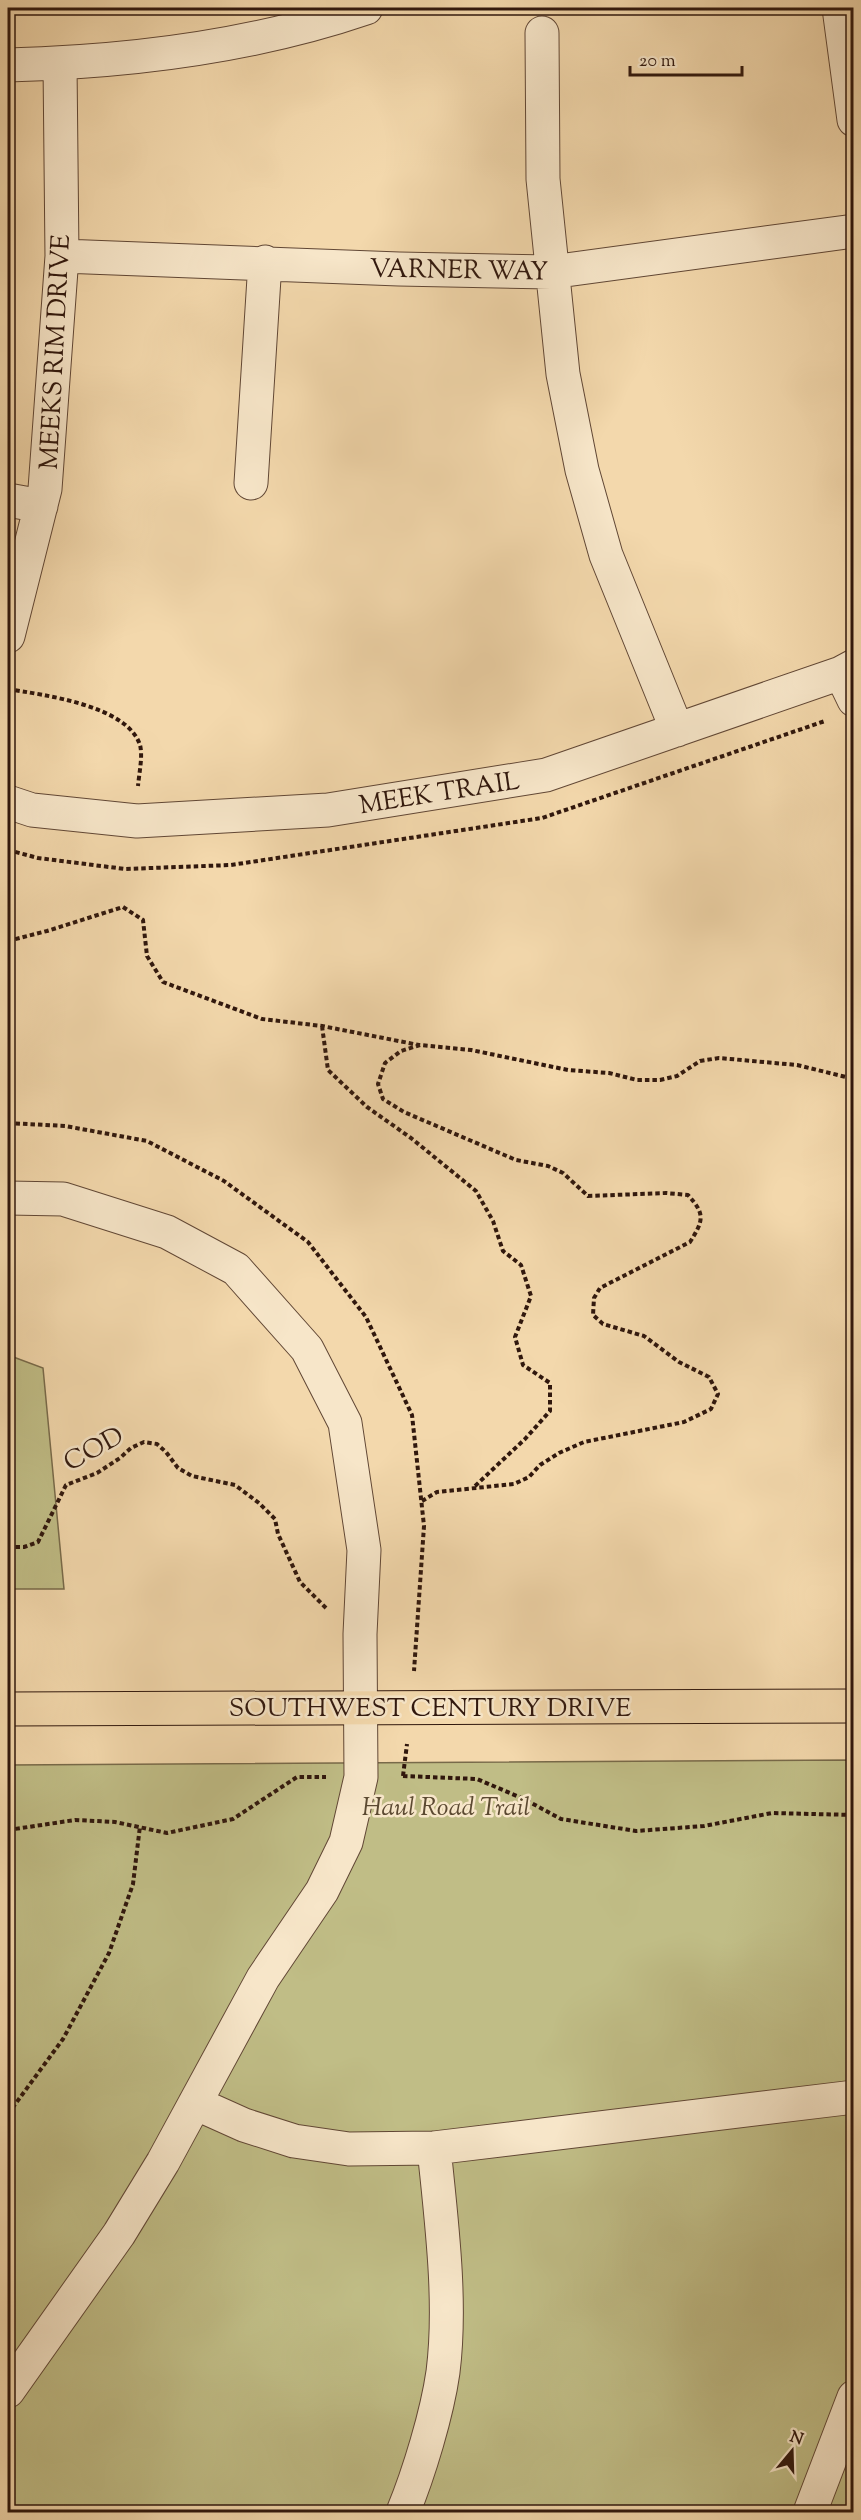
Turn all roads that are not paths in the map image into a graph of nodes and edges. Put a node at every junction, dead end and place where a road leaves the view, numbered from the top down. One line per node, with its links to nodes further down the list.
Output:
1 (366, 8): 4 (street)
2 (839, 8): 6 (street)
3 (542, 33): 10 (street)
4 (60, 64): 5 (street); 8 (street, MEEKS RIM DRIVE)
5 (8, 65)
6 (854, 120)
7 (854, 231): 10 (street, VARNER WAY)
8 (62, 256): 9 (street, VARNER WAY); 13 (street, MEEKS RIM DRIVE)
9 (265, 262): 10 (street, VARNER WAY); 11 (street)
10 (551, 272): 16 (street)
11 (251, 483)
12 (8, 500): 13 (street)
13 (41, 506): 14 (street, MEEKS RIM DRIVE)
14 (8, 636)
15 (849, 680): 16 (street, MEEK TRAIL)
16 (677, 730): 17 (street, MEEK TRAIL)
17 (8, 802)
18 (8, 1198): 19 (street)
19 (361, 1706): 20 (main road, SOUTHWEST CENTURY DRIVE); 21 (main road, SOUTHWEST CENTURY DRIVE); 23 (street)
20 (854, 1706)
21 (8, 1709)
22 (854, 2097): 24 (street)
23 (195, 2103): 24 (street); 25 (street)
24 (434, 2148): 27 (street)
25 (8, 2391)
26 (854, 2397): 28 (street)
27 (403, 2512)
28 (810, 2512)

